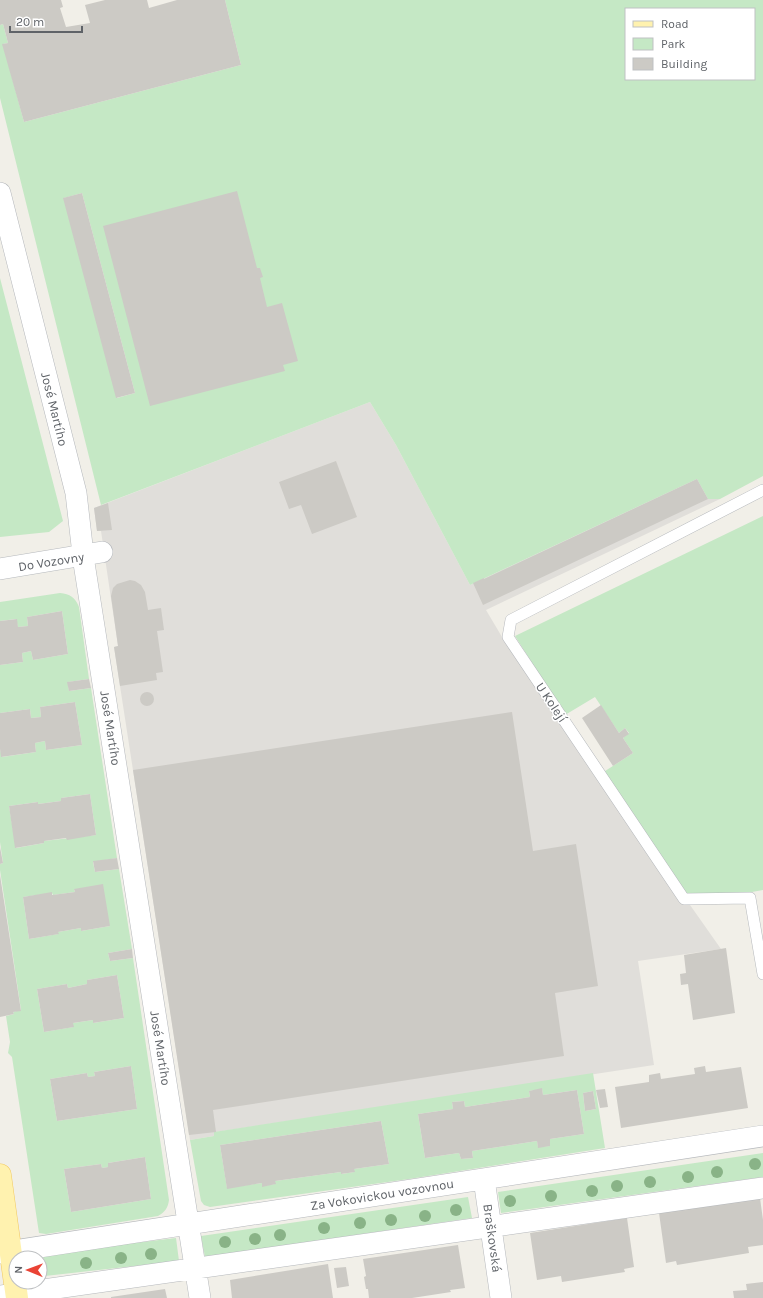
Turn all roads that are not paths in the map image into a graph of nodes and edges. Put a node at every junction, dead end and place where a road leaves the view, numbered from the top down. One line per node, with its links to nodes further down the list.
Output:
1 (0, 193): 3 (street, José Martího)
2 (763, 490): 5 (lane, U Kolejí)
3 (93, 554): 4 (street, Do Vozovny); 10 (street, José Martího)
4 (0, 569)
5 (763, 974)
6 (763, 1136): 8 (street, Za Vokovickou vozovnou)
7 (0, 1175): 12 (main road)
8 (484, 1179): 10 (street, Za Vokovickou vozovnou); 11 (street, Braškovská)
9 (763, 1188): 11 (street)
10 (189, 1224): 12 (street, Za Vokovickou vozovnou); 13 (street, José Martího)
11 (491, 1227): 13 (street); 16 (street, Braškovská)
12 (5, 1252): 14 (main road)
13 (196, 1269): 14 (street); 15 (street, José Martího)
14 (11, 1296)
15 (200, 1298)
16 (501, 1298)

